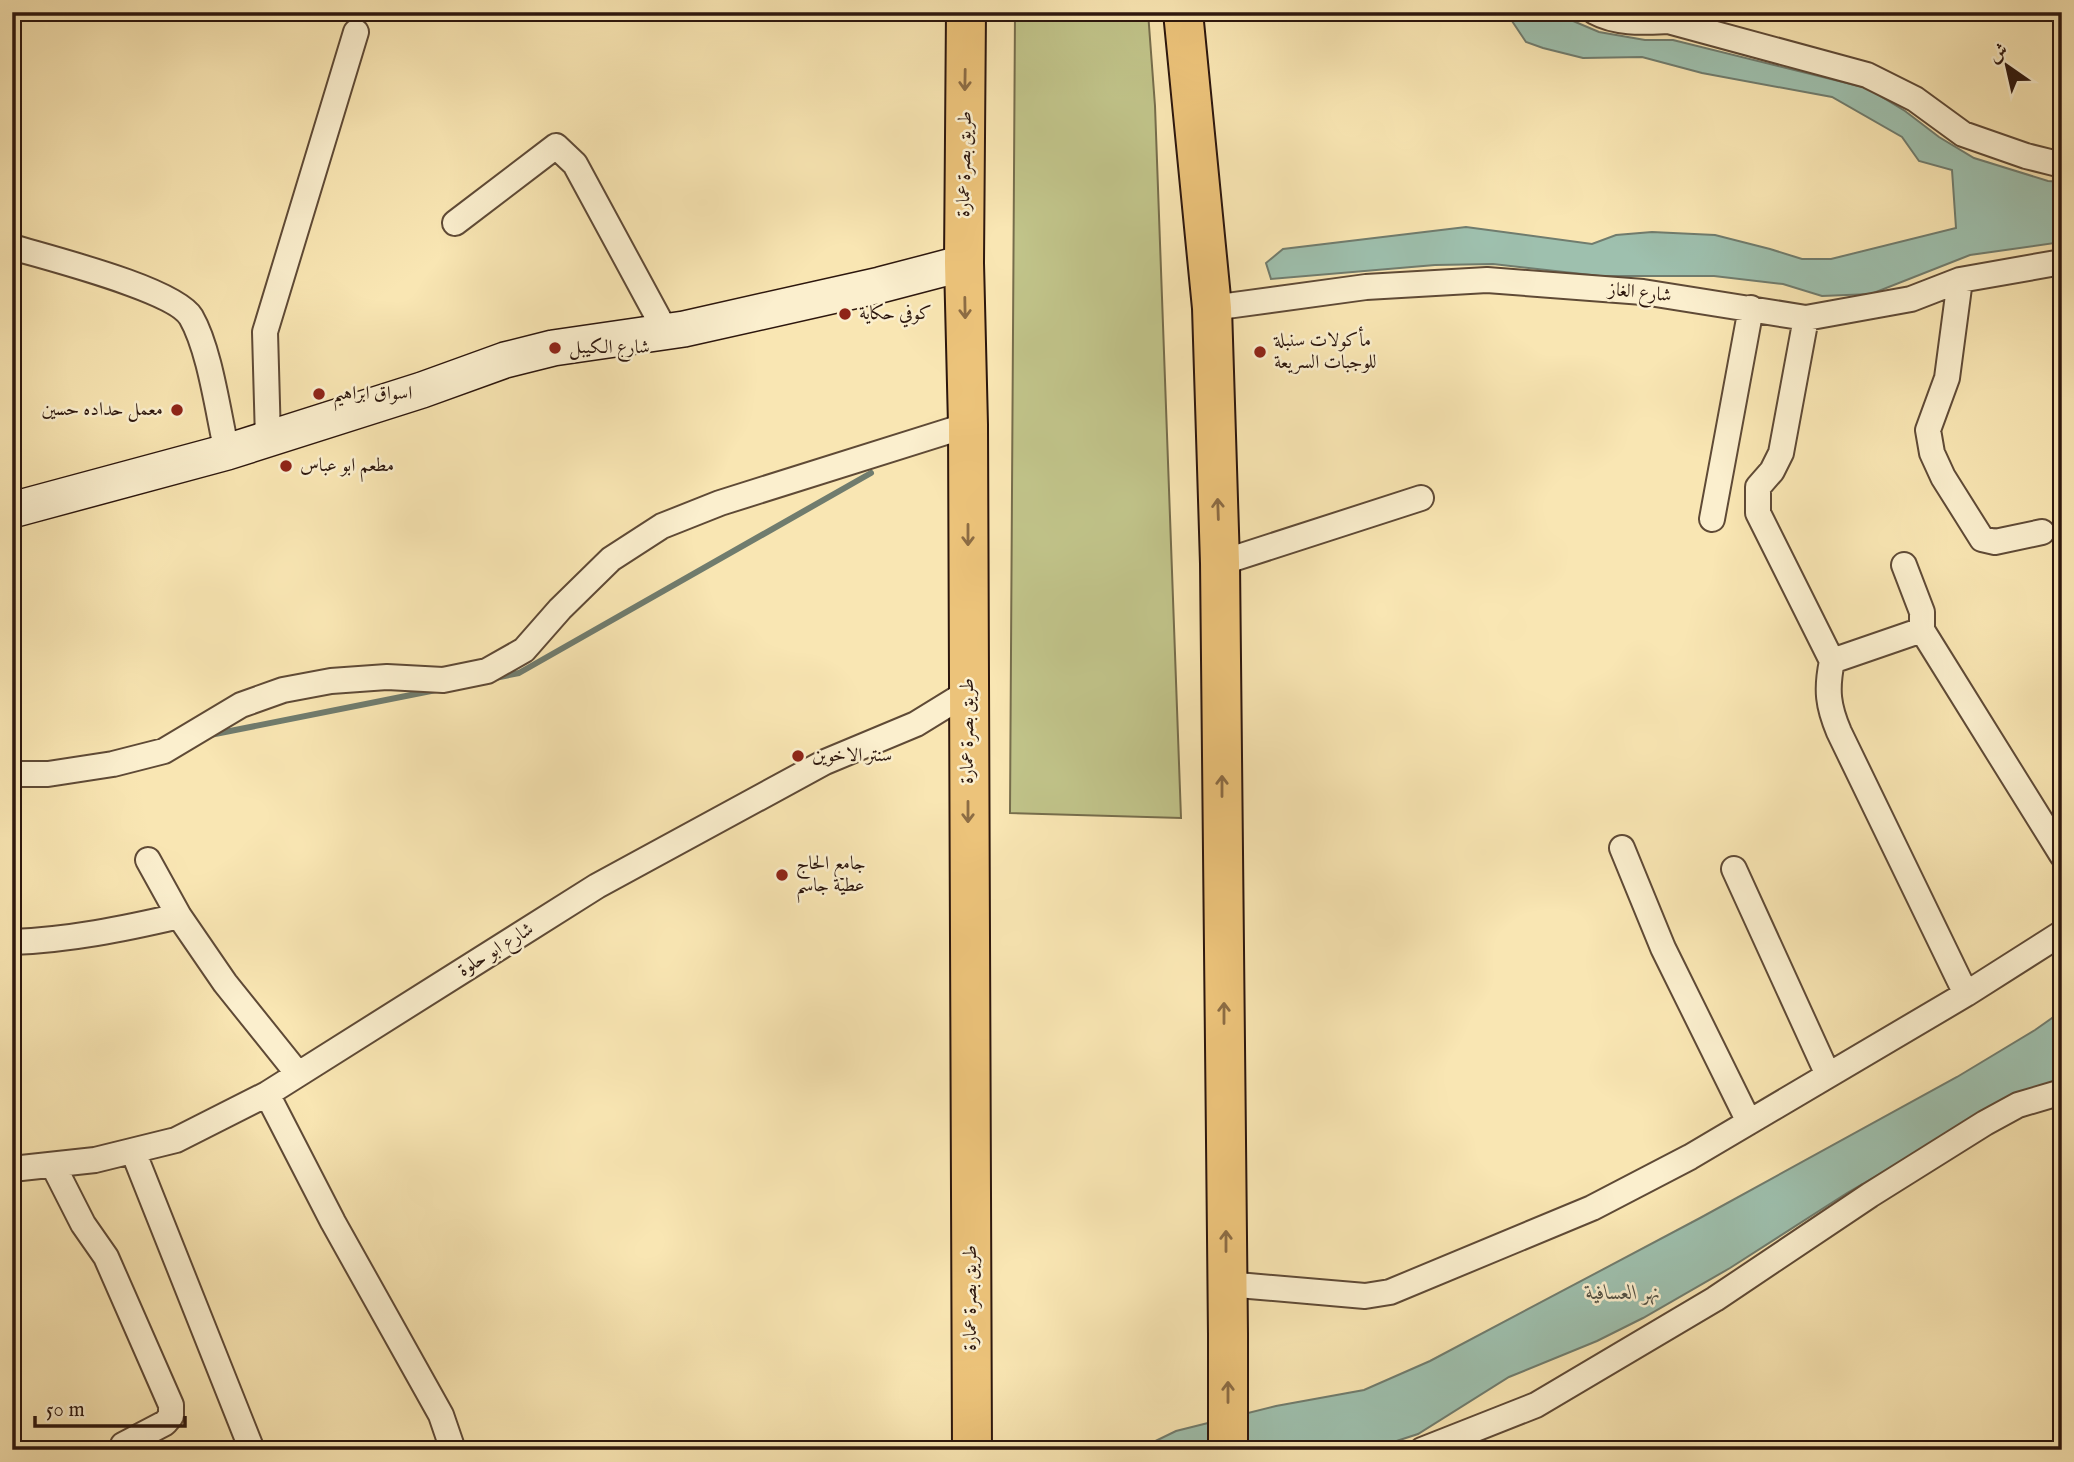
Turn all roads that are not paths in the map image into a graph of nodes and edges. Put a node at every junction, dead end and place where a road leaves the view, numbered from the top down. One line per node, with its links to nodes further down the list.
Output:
1 (966, 12): 10 (highway, طريق بصرة عمارة, one-way to 10)
2 (1183, 12): 12 (highway)
3 (1595, 12): 4 (street)
4 (1669, 16): 6 (street)
5 (356, 32): 17 (street)
6 (2062, 165)
7 (455, 223): 15 (street)
8 (12, 247): 18 (street)
9 (2062, 262): 11 (street, شارع الغاز)
10 (964, 263): 15 (street); 16 (highway, طريق بصرة عمارة, one-way to 16)
11 (1960, 280): 14 (street, شارع الغاز); 22 (street)
12 (1212, 308): 13 (street, شارع الغاز); 23 (highway, one-way to 12)
13 (1751, 308): 14 (street, شارع الغاز); 21 (street)
14 (1806, 318): 26 (street)
15 (666, 332): 17 (street)
16 (968, 425): 27 (highway, طريق بصرة عمارة, one-way to 27); 28 (street)
17 (268, 439): 18 (street)
18 (227, 452): 20 (street)
19 (1421, 498): 23 (street)
20 (12, 510)
21 (1712, 519)
22 (2042, 532)
23 (1220, 563): 45 (highway, one-way to 23)
24 (1904, 565): 25 (street)
25 (1922, 630): 26 (street); 30 (street)
26 (1832, 662): 36 (street)
27 (968, 692): 37 (street, شارع ابو حلوة); 49 (highway, طريق بصرة عمارة, one-way to 49)
28 (12, 774)
29 (1622, 848): 41 (street)
30 (2062, 855)
31 (148, 860): 33 (street)
32 (1734, 869): 38 (street)
33 (179, 916): 35 (street); 37 (street)
34 (2062, 933): 36 (street)
35 (12, 942)
36 (1966, 994): 38 (street)
37 (298, 1074): 40 (street, شارع ابو حلوة)
38 (1828, 1075): 41 (street)
39 (2062, 1092): 51 (street)
40 (267, 1094): 42 (street, شارع ابو حلوة); 48 (street)
41 (1749, 1122): 45 (street)
42 (133, 1151): 43 (street, شارع ابو حلوة); 47 (street)
43 (53, 1165): 44 (street, شارع ابو حلوة); 46 (street)
44 (12, 1169)
45 (1226, 1284): 50 (highway, one-way to 45)
46 (123, 1445)
47 (253, 1450)
48 (453, 1450)
49 (971, 1450)
50 (1228, 1450)
51 (1422, 1450)

